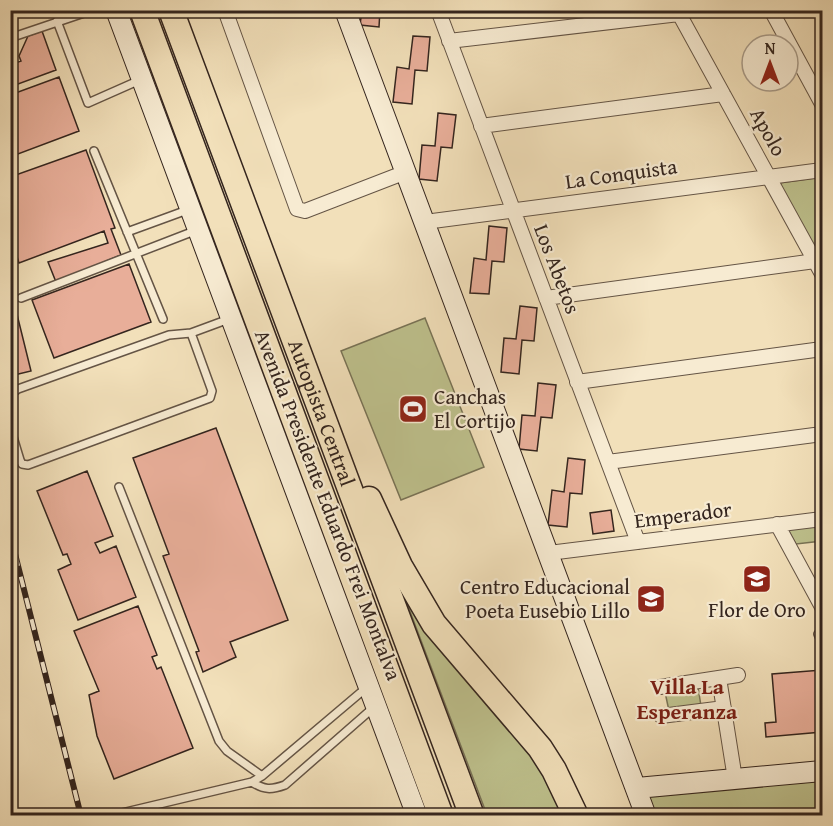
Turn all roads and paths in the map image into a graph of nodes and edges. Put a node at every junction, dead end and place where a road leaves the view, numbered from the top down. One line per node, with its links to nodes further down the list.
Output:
1 (93, 10): 10 (lane)
2 (116, 10): 13 (main road, Avenida Presidente Eduardo Frei Montalva)
3 (142, 10): 63 (highway, Autopista Central)
4 (171, 10): 37 (highway, Autopista Central)
5 (225, 10): 19 (street)
6 (345, 10): 19 (main road)
7 (438, 10): 12 (street, Los Abetos)
8 (771, 10): 15 (street)
9 (678, 12): 12 (street); 14 (street, Apolo)
10 (57, 21): 11 (lane); 13 (lane)
11 (10, 38)
12 (449, 41): 16 (street, Los Abetos)
13 (142, 79): 21 (main road, Avenida Presidente Eduardo Frei Montalva)
14 (723, 94): 16 (street); 20 (street, Apolo)
15 (822, 105)
16 (481, 126): 22 (street, Los Abetos)
17 (94, 152): 25 (lane)
18 (822, 170): 20 (street, La Conquista)
19 (406, 172): 23 (main road)
20 (768, 176): 22 (street, La Conquista); 27 (street, Apolo)
21 (190, 208): 24 (main road, Avenida Presidente Eduardo Frei Montalva); 25 (lane)
22 (513, 210): 23 (street, La Conquista); 30 (street, Los Abetos)
23 (425, 222): 45 (main road)
24 (198, 230): 26 (lane); 31 (main road, Avenida Presidente Eduardo Frei Montalva)
25 (127, 232): 26 (lane)
26 (136, 253): 29 (lane); 32 (lane)
27 (815, 261): 28 (street, Apolo); 30 (street)
28 (822, 274)
29 (21, 298)
30 (546, 298): 35 (street, Los Abetos)
31 (231, 318): 33 (lane); 51 (main road, Avenida Presidente Eduardo Frei Montalva)
32 (163, 319)
33 (191, 333): 36 (lane); 38 (lane)
34 (822, 349): 35 (street)
35 (577, 382): 40 (street, Los Abetos)
36 (10, 395)
37 (324, 420): 64 (highway, Autopista Central); 65 (highway)
38 (10, 427)
39 (822, 434): 40 (street)
40 (608, 462): 44 (street, Los Abetos)
41 (118, 487): 57 (lane)
42 (822, 519): 43 (street, Emperador)
43 (777, 524): 44 (street, Emperador); 46 (street)
44 (638, 542): 45 (street, Emperador)
45 (549, 553): 60 (main road)
46 (822, 607)
47 (818, 634): 48 (lane)
48 (822, 643)
49 (738, 675): 50 (street)
50 (719, 678): 52 (street); 54 (street)
51 (370, 684): 53 (main road, Avenida Presidente Eduardo Frei Montalva); 57 (lane)
52 (660, 687)
53 (377, 704): 59 (lane); 62 (main road, Avenida Presidente Eduardo Frei Montalva)
54 (724, 708): 55 (street); 58 (street)
55 (661, 716)
56 (822, 771): 58 (main road)
57 (262, 776): 59 (lane)
58 (735, 779): 60 (main road)
59 (252, 782): 61 (lane)
60 (637, 788): 66 (main road)
61 (109, 816)
62 (417, 816)
63 (441, 816)
64 (472, 816)
65 (576, 816)
66 (646, 816)

